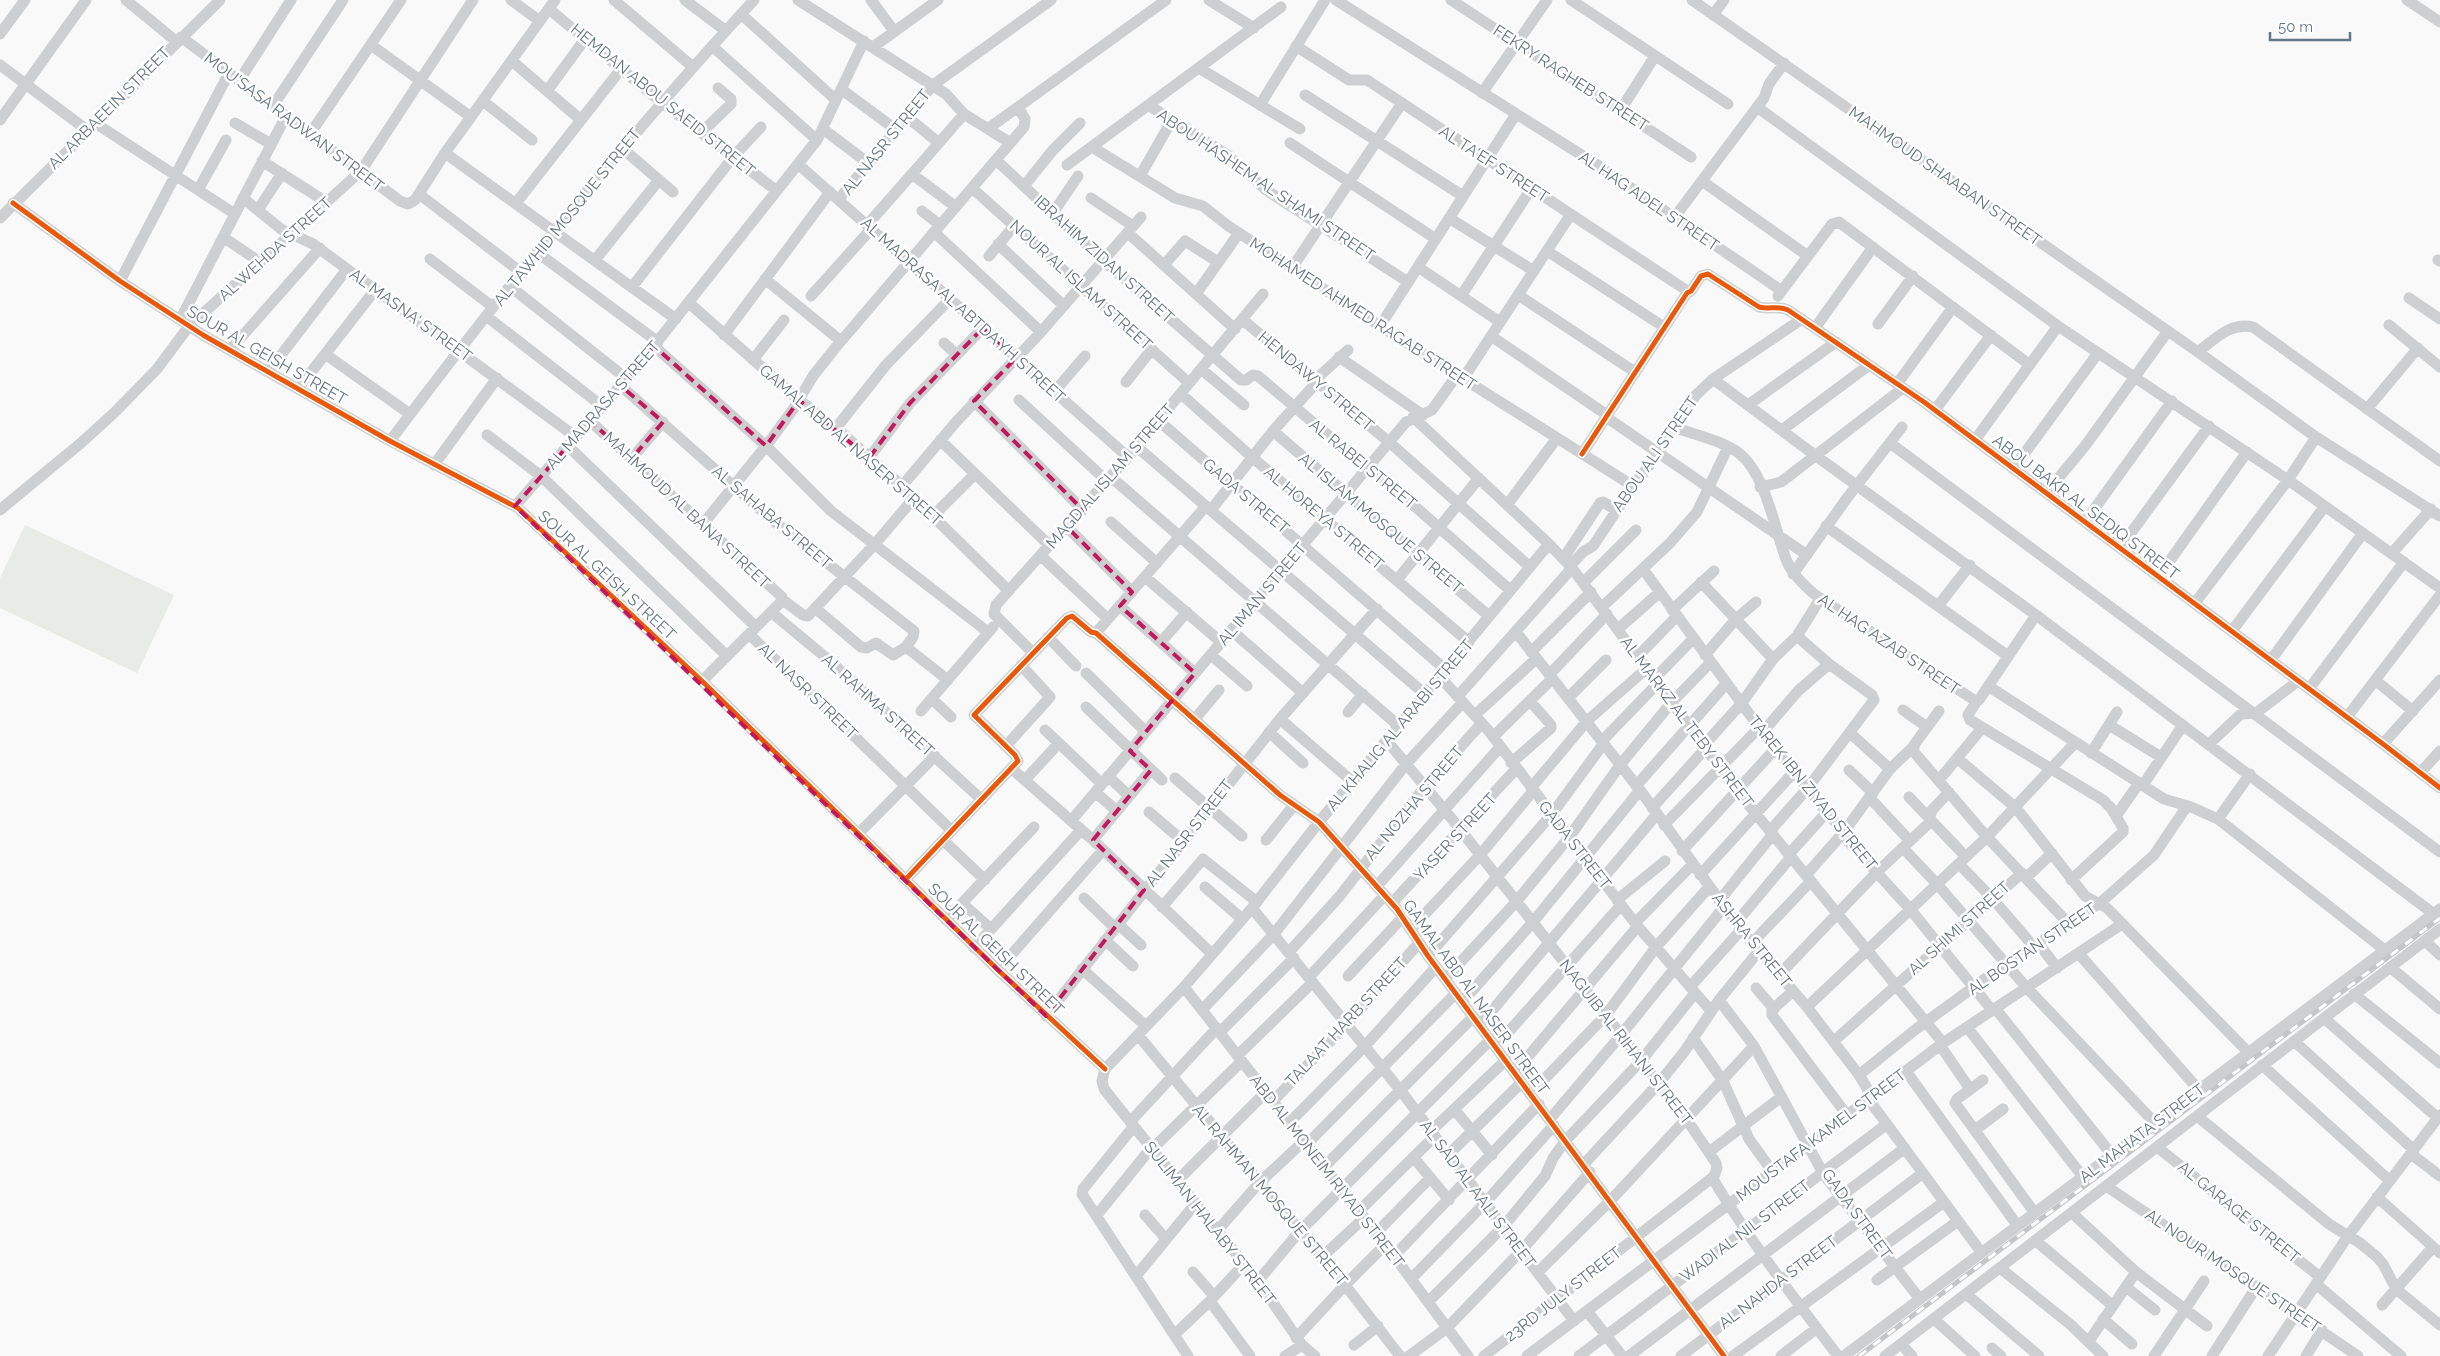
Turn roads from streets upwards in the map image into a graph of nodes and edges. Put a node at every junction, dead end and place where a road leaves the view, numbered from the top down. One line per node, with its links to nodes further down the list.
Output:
1 (25, 0): 38 (street)
2 (86, 0): 56 (street)
3 (126, 0): 40 (street, MOU'SASA RADWAN STREET)
4 (220, 0): 40 (street, AL ARBAEEIN STREET)
5 (290, 0): 54 (street)
6 (401, 0): 43 (street)
7 (473, 0): 55 (street, AL WEHDA STREET)
8 (511, 0): 33 (street)
9 (614, 0): 50 (street)
10 (685, 0): 36 (street)
11 (754, 0): 31 (street, AL TAWHID MOSQUE STREET)
12 (798, 0): 30 (street)
13 (821, 0): 30 (street)
14 (871, 0): 37 (street)
15 (1051, 0): 57 (street, AL NASR STREET)
16 (1166, 0): 71 (street)
17 (1209, 0): 35 (street)
18 (1325, 0): 45 (street)
19 (1336, 0): 61 (street, AL HAG ADEL STREET)
20 (1451, 0): 41 (street, FEKRY RAGHEB STREET)
21 (1547, 0): 41 (street)
22 (1570, 0): 46 (street)
23 (1692, 0): 32 (street, MAHMOUD SHAABAN STREET)
24 (1724, 0): 32 (street)
25 (2407, 0): 34 (street)
26 (933, 1): 37 (street)
27 (338, 2): 70 (street)
28 (552, 5): 33 (street); 39 (street, HEMDAN ABOU SAEID STREET)
29 (1281, 7): 35 (street)
30 (812, 8): 42 (street)
31 (741, 14): 36 (street, AL TAWHID MOSQUE STREET); 63 (street)
32 (1713, 15): 48 (street, MAHMOUD SHAABAN STREET)
33 (540, 21): 47 (street)
34 (2440, 22)
35 (1254, 28): 51 (street)
36 (726, 31): 44 (street, AL TAWHID MOSQUE STREET)
37 (894, 31): 42 (street)
38 (0, 34)
39 (585, 39): 52 (street, HEMDAN ABOU SAEID STREET); 60 (street)
40 (179, 40): 53 (street, MOU'SASA RADWAN STREET); 84 (street, AL ARBAEEIN STREET)
41 (1516, 42): 61 (street); 73 (street, FEKRY RAGHEB STREET)
42 (868, 44): 57 (street); 59 (street, AL MADRASA STREET)
43 (371, 45): 55 (street); 91 (street)
44 (712, 46): 50 (street, AL TAWHID MOSQUE STREET); 94 (street)
45 (1296, 46): 66 (street, AL TA'EF STREET); 69 (street)
46 (1655, 56): 67 (street); 73 (street)
47 (512, 61): 60 (street); 64 (street)
48 (1784, 63): 72 (street); 211 (street, MAHMOUD SHAABAN STREET)
49 (0, 65): 56 (street)
50 (693, 67): 65 (street, AL TAWHID MOSQUE STREET)
51 (1199, 68): 68 (street); 69 (street)
52 (621, 69): 65 (street, HEMDAN ABOU SAEID STREET); 80 (street)
53 (228, 73): 54 (street, MOU'SASA RADWAN STREET); 114 (street)
54 (239, 80): 70 (street, MOU'SASA RADWAN STREET)
55 (421, 81): 78 (street); 111 (street, AL WEHDA STREET)
56 (26, 84): 79 (street); 84 (street)
57 (933, 85): 74 (street); 77 (street, AL NASR STREET)
58 (718, 88): 90 (street)
59 (841, 89): 63 (street, AL MADRASA STREET); 88 (street)
60 (547, 91): 80 (street)
61 (1482, 93): 75 (street, AL HAG ADEL STREET)
62 (1305, 95): 95 (street)
63 (836, 100): 87 (street, AL MADRASA STREET)
64 (483, 101): 78 (street); 93 (street)
65 (661, 102): 90 (street, HEMDAN ABOU SAEID STREET); 101 (street, AL TAWHID MOSQUE STREET)
66 (1402, 103): 95 (street); 105 (street, AL TA'EF STREET)
67 (1728, 104)
68 (1148, 105): 81 (street, ABOU HASHEM AL SHAMI STREET); 100 (street)
69 (1260, 105): 89 (street)
70 (273, 106): 76 (street, MOU'SASA RADWAN STREET)
71 (1018, 107): 86 (street); 96 (street)
72 (1757, 107): 118 (street); 206 (street)
73 (1620, 110): 104 (street, FEKRY RAGHEB STREET)
74 (964, 114): 86 (street); 97 (street)
75 (1516, 114): 105 (street); 143 (street, AL HAG ADEL STREET)
76 (286, 116): 91 (street, MOU'SASA RADWAN STREET); 99 (street)
77 (906, 116): 88 (street, AL NASR STREET); 97 (street)
78 (471, 117): 102 (street)
79 (0, 120)
80 (581, 120): 134 (street)
81 (1172, 120): 116 (street); 145 (street, ABOU HASHEM AL SHAMI STREET)
82 (235, 123): 99 (street)
83 (1080, 123): 120 (street)
84 (91, 127): 114 (street); 133 (street, AL ARBAEEIN STREET)
85 (761, 128): 103 (street)
86 (989, 128): 96 (street)
87 (823, 129): 94 (street, AL MADRASA STREET); 108 (street)
88 (895, 129): 108 (street, AL NASR STREET)
89 (1300, 130)
90 (701, 133): 103 (street, HEMDAN ABOU SAEID STREET)
91 (310, 134): 111 (street, MOU'SASA RADWAN STREET)
92 (226, 140): 123 (street)
93 (532, 140)
94 (816, 140): 109 (street, AL MADRASA STREET)
95 (1377, 141): 119 (street); 128 (street)
96 (1009, 142): 106 (street)
97 (938, 143): 113 (street)
98 (1290, 143): 119 (street)
99 (271, 144): 107 (street)
100 (1092, 147): 110 (street); 116 (street, MOHAMED AHMED RAGAB STREET)
101 (623, 149): 117 (street); 149 (street, AL TAWHID MOSQUE STREET)
102 (445, 153): 127 (street); 134 (street)
103 (733, 157): 124 (street, HEMDAN ABOU SAEID STREET); 178 (street)
104 (1691, 157)
105 (1487, 159): 122 (street, AL TA'EF STREET); 128 (street)
106 (996, 160): 120 (street, IBRAHIM ZIDAN STREET); 121 (street)
107 (262, 161): 112 (street); 129 (street)
108 (868, 163): 131 (street, AL NASR STREET)
109 (798, 164): 124 (street, AL MADRASA STREET); 126 (street, AL MADRASA AL ABTDA'YH STREET)
110 (1067, 165)
111 (360, 171): 127 (street, MOU'SASA RADWAN STREET); 132 (street, AL WEHDA STREET)
112 (282, 173): 132 (street); 136 (street)
113 (912, 174): 135 (street); 146 (street)
114 (175, 175): 123 (street); 176 (street)
115 (1078, 176): 138 (street)
116 (1140, 176): 150 (street, MOHAMED AHMED RAGAB STREET)
117 (659, 180): 125 (street); 163 (street)
118 (1702, 181): 143 (street); 161 (street)
119 (1349, 182): 145 (street); 153 (street)
120 (1024, 186): 138 (street, IBRAHIM ZIDAN STREET)
121 (972, 188): 135 (street); 147 (street, NOUR AL ISLAM STREET)
122 (1531, 188): 141 (street, AL TA'EF STREET); 155 (street)
123 (198, 190): 140 (street)
124 (777, 191): 191 (street, AL MADRASA STREET)
125 (673, 192)
126 (830, 192): 131 (street, AL MADRASA AL ABTDA'YH STREET); 175 (street)
127 (419, 194): 173 (street)
128 (1463, 196): 142 (street)
129 (243, 198): 136 (street, AL MASNA' STREET); 140 (street)
130 (1091, 198): 144 (street)
131 (839, 199): 146 (street, AL MADRASA AL ABTDA'YH STREET)
132 (326, 202): 151 (street, AL WEHDA STREET)
133 (13, 203): 139 (street, AL ARBAEEIN STREET); 176 (street, SOUR AL GEISH STREET)
134 (516, 204): 149 (street)
135 (956, 207): 148 (street)
136 (258, 210): 151 (street, AL MASNA' STREET)
137 (922, 210): 148 (street)
138 (1053, 213): 165 (street, IBRAHIM ZIDAN STREET)
139 (1, 214)
140 (235, 214): 152 (street)
141 (1571, 214): 158 (street, AL IMAN STREET); 183 (street, AL TA'EF STREET)
142 (1449, 218): 153 (street); 155 (street)
143 (1674, 218): 182 (street, AL HAG ADEL STREET)
144 (1134, 225): 165 (street); 168 (street)
145 (1320, 225): 170 (street); 177 (street, ABOU HASHEM AL SHAMI STREET)
146 (870, 226): 164 (street, AL MADRASA AL ABTDA'YH STREET); 187 (street)
147 (1014, 226): 154 (street); 179 (street, NOUR AL ISLAM STREET)
148 (937, 229): 164 (street); 212 (street)
149 (556, 231): 159 (street, AL TAWHID MOSQUE STREET); 163 (street)
150 (1239, 233): 167 (street); 170 (street, MOHAMED AHMED RAGAB STREET)
151 (291, 234): 157 (street, AL MASNA' STREET); 166 (street, AL WEHDA STREET)
152 (223, 237): 166 (street); 202 (street)
153 (1436, 239): 169 (street)
154 (998, 244): 160 (street); 192 (street)
155 (1494, 246): 172 (street); 188 (street)
156 (1873, 247): 161 (street); 174 (street); 209 (street)
157 (320, 248): 171 (street, AL MASNA' STREET); 223 (street)
158 (1547, 251): 172 (street, AL IMAN STREET); 208 (street)
159 (538, 253): 173 (street, AL TAWHID MOSQUE STREET); 218 (street)
160 (988, 256)
161 (1808, 256): 182 (street)
162 (430, 259): 195 (street)
163 (595, 260): 178 (street)
164 (909, 261): 189 (street, AL MADRASA AL ABTDA'YH STREET); 216 (street)
165 (1104, 261): 179 (street); 229 (street, IBRAHIM ZIDAN STREET)
166 (260, 262): 202 (street, AL WEHDA STREET)
167 (1218, 262): 168 (street); 184 (street)
168 (1164, 265): 184 (street)
169 (1418, 267): 177 (street); 188 (street)
170 (1292, 268): 205 (street, MOHAMED AHMED RAGAB STREET)
171 (347, 269): 181 (street, AL MASNA' STREET); 236 (street)
172 (1534, 271): 186 (street, AL IMAN STREET)
173 (522, 273): 180 (street, AL TAWHID MOSQUE STREET)
174 (1913, 276): 193 (street); 203 (street)
175 (765, 279): 213 (street); 216 (street)
176 (120, 281): 202 (street, SOUR AL GEISH STREET)
177 (1408, 282): 205 (street)
178 (632, 286): 196 (street)
179 (1082, 286): 192 (street); 222 (street, NOUR AL ISLAM STREET)
180 (511, 287): 195 (street, AL TAWHID MOSQUE STREET); 243 (street, AL SAHABA STREET)
181 (375, 290): 221 (street, AL MASNA' STREET); 226 (street)
182 (1782, 291): 194 (street)
183 (1689, 292): 194 (street, ABOU BAKR AL SEDIQ STREET); 208 (street)
184 (1196, 294): 210 (street)
185 (1263, 294): 200 (street, MAGD AL ISLAM STREET)
186 (1518, 295): 201 (street, AL IMAN STREET); 237 (street)
187 (811, 296)
188 (1461, 296): 201 (street)
189 (951, 298): 207 (street, AL MADRASA AL ABTDA'YH STREET); 269 (street)
190 (2408, 298): 198 (street)
191 (689, 303): 196 (street, AL MADRASA STREET); 213 (street, GAMAL ABD AL NASER STREET)
192 (1064, 306): 212 (street)
193 (1953, 307): 214 (street); 246 (street)
194 (1769, 309): 197 (street, ABOU BAKR AL SEDIQ STREET)
195 (489, 312): 221 (street, AL TAWHID MOSQUE STREET); 256 (street)
196 (676, 319): 218 (street, AL MADRASA STREET)
197 (1802, 319): 209 (street, ABOU BAKR AL SEDIQ STREET); 241 (street, ABOU ALI STREET)
198 (2440, 319)
199 (784, 320): 231 (street)
200 (1243, 320): 210 (street, MAGD AL ISLAM STREET); 242 (street, HENDAWY STREET)
201 (1500, 322): 215 (street, AL IMAN STREET)
202 (185, 323): 223 (street, SOUR AL GEISH STREET); 316 (street)
203 (1878, 324)
204 (2389, 324): 220 (street)
205 (1380, 326): 239 (street, MOHAMED AHMED RAGAB STREET)
206 (2058, 326): 225 (street); 233 (street)
207 (983, 328): 227 (street); 230 (street, AL MADRASA AL ABTDA'YH STREET)
208 (1664, 328): 237 (street)
209 (1815, 328): 217 (street, ABOU BAKR AL SEDIQ STREET)
210 (1235, 329): 229 (street, MAGD AL ISLAM STREET)
211 (2168, 331): 224 (street, MAHMOUD SHAABAN STREET); 238 (street)
212 (1041, 332): 230 (street)
213 (724, 335): 231 (street, GAMAL ABD AL NASER STREET)
214 (1991, 335): 233 (street); 259 (street)
215 (1491, 336): 239 (street, AL IMAN STREET); 262 (street)
216 (841, 341): 250 (street)
217 (1836, 342): 232 (street, ABOU BAKR AL SEDIQ STREET); 255 (street)
218 (656, 344): 243 (street, AL MADRASA STREET); 281 (street)
219 (944, 344): 227 (street)
220 (2418, 348): 234 (street); 258 (street)
221 (458, 349): 240 (street, AL MASNA' STREET); 260 (street, AL TAWHID MOSQUE STREET)
222 (1152, 349): 244 (street); 245 (street, NOUR AL ISLAM STREET)
223 (230, 350): 236 (street, SOUR AL GEISH STREET)
224 (2198, 352): 258 (street); 273 (street, MAHMOUD SHAABAN STREET)
225 (2098, 353): 238 (street); 295 (street)
226 (325, 354): 247 (street); 260 (street)
227 (957, 355): 290 (street)
228 (1085, 356): 248 (street)
229 (1212, 356): 235 (street, MAGD AL ISLAM STREET); 257 (street, AL RABEI STREET)
230 (1016, 358): 248 (street, AL MADRASA AL ABTDA'YH STREET); 252 (street)
231 (753, 360): 250 (street, GAMAL ABD AL NASER STREET)
232 (1869, 365): 246 (street, ABOU BAKR AL SEDIQ STREET); 270 (street)
233 (2030, 365): 276 (street)
234 (2440, 367)
235 (1201, 369): 245 (street, MAGD AL ISLAM STREET); 254 (street)
236 (268, 372): 247 (street, SOUR AL GEISH STREET)
237 (1636, 372): 262 (street)
238 (2135, 376): 253 (street); 308 (street)
239 (1460, 377): 261 (street, AL IMAN STREET); 274 (street, MOHAMED AHMED RAGAB STREET)
240 (497, 378): 278 (street, AL MASNA' STREET); 293 (street)
241 (1713, 379): 255 (street); 267 (street, ABOU ALI STREET)
242 (1316, 381): 257 (street); 261 (street, AL MARKZ AL TEBY STREET); 279 (street, HENDAWY STREET)
243 (624, 382): 256 (street, AL MADRASA STREET); 265 (street, AL SAHABA STREET)
244 (1126, 382)
245 (1189, 383): 249 (street, MAGD AL ISLAM STREET)
246 (1900, 386): 259 (street, ABOU BAKR AL SEDIQ STREET); 287 (street)
247 (298, 389): 277 (street, SOUR AL GEISH STREET)
248 (1054, 392): 288 (street, AL MADRASA AL ABTDA'YH STREET)
249 (1181, 394): 263 (street, MAGD AL ISLAM STREET); 291 (street, AL HOREYA STREET)
250 (798, 400): 269 (street, GAMAL ABD AL NASER STREET); 281 (street)
251 (1019, 400): 299 (street)
252 (974, 401): 275 (street); 317 (street)
253 (2172, 401): 266 (street); 323 (street)
254 (1244, 405)
255 (1748, 405): 270 (street)
256 (602, 406): 264 (street, AL MADRASA STREET)
257 (1294, 407): 271 (street); 294 (street, AL RABEI STREET)
258 (2367, 409): 292 (street)
259 (1935, 410): 276 (street, ABOU BAKR AL SEDIQ STREET)
260 (410, 414): 277 (street, AL TAWHID MOSQUE STREET)
261 (1418, 416): 279 (street, AL IMAN STREET); 298 (street, AL MARKZ AL TEBY STREET)
262 (1606, 416): 285 (street); 286 (street)
263 (1159, 420): 282 (street, MAGD AL ISLAM STREET); 301 (street, GADA STREET)
264 (590, 421): 278 (street, AL MADRASA STREET); 289 (street, MAHMOUD AL BANA STREET)
265 (663, 422): 289 (street); 303 (street, AL SAHABA STREET)
266 (2209, 426): 284 (street); 336 (street)
267 (1673, 427): 283 (street, AL HAG AZAB STREET); 285 (street, ABOU ALI STREET)
268 (1902, 427): 280 (street)
269 (836, 428): 290 (street, GAMAL ABD AL NASER STREET)
270 (1782, 430): 287 (street)
271 (1273, 431): 291 (street); 309 (street, AL ISLAM MOSQUE STREET)
272 (487, 435): 297 (street)
273 (2316, 437): 300 (street); 319 (street, MAHMOUD SHAABAN STREET)
274 (1557, 438): 286 (street, MOHAMED AHMED RAGAB STREET); 312 (street)
275 (940, 440): 296 (street); 304 (street)
276 (1975, 440): 295 (street, ABOU BAKR AL SEDIQ STREET)
277 (390, 441): 293 (street, SOUR AL GEISH STREET)
278 (572, 441): 297 (street, AL MADRASA STREET); 382 (street, AL NASR STREET)
279 (1389, 442): 294 (street, AL IMAN STREET); 311 (street, HENDAWY STREET)
280 (1890, 443): 302 (street); 443 (street)
281 (766, 446): 303 (street); 334 (street)
282 (1137, 446): 288 (street, MAGD AL ISLAM STREET); 315 (street)
283 (1728, 447): 306 (street, AL HAG AZAB STREET); 307 (street)
284 (2247, 452): 300 (street); 350 (street)
285 (1659, 453): 305 (street, ABOU ALI STREET); 307 (street)
286 (1582, 454): 305 (street, MOHAMED AHMED RAGAB STREET)
287 (1816, 456): 302 (street); 306 (street)
288 (1128, 457): 299 (street, MAGD AL ISLAM STREET)
289 (632, 458): 324 (street, MAHMOUD AL BANA STREET)
290 (869, 458): 304 (street, GAMAL ABD AL NASER STREET)
291 (1253, 458): 301 (street); 321 (street, AL HOREYA STREET)
292 (2440, 461)
293 (434, 465): 313 (street, SOUR AL GEISH STREET)
294 (1370, 466): 309 (street, AL IMAN STREET); 327 (street, AL RABEI STREET)
295 (2013, 469): 308 (street, ABOU BAKR AL SEDIQ STREET)
296 (975, 474): 320 (street); 335 (street)
297 (541, 476): 313 (street, AL MADRASA STREET); 398 (street)
298 (1479, 478): 311 (street); 312 (street, AL MARKZ AL TEBY STREET)
299 (1109, 479): 317 (street, MAGD AL ISLAM STREET); 330 (street)
300 (2288, 480): 314 (street); 366 (street)
301 (1232, 484): 315 (street); 332 (street, GADA STREET)
302 (1857, 485): 325 (street); 344 (street)
303 (735, 486): 324 (street); 352 (street, AL SAHABA STREET)
304 (902, 486): 310 (street, GAMAL ABD AL NASER STREET)
305 (1633, 486): 318 (street, ABOU ALI STREET)
306 (1760, 487): 331 (street, AL HAG AZAB STREET)
307 (1709, 488): 331 (street); 346 (street)
308 (2046, 493): 323 (street, ABOU BAKR AL SEDIQ STREET)
309 (1346, 494): 321 (street, AL IMAN STREET); 338 (street, AL ISLAM MOSQUE STREET)
310 (914, 498): 320 (street, GAMAL ABD AL NASER STREET); 334 (street)
311 (1459, 504): 327 (street); 345 (street, HENDAWY STREET)
312 (1507, 505): 333 (street, AL MARKZ AL TEBY STREET)
313 (515, 506): 418 (street, SOUR AL GEISH STREET)
314 (2325, 506): 329 (street); 383 (street)
315 (1209, 508): 330 (street); 347 (street)
316 (0, 510)
317 (1083, 510): 326 (street, MAGD AL ISLAM STREET)
318 (1616, 510): 343 (street, ABOU ALI STREET); 343 (street)
319 (2435, 513): 337 (street)
320 (933, 516): 358 (street, GAMAL ABD AL NASER STREET)
321 (1324, 520): 332 (street, AL IMAN STREET); 353 (street, AL HOREYA STREET)
322 (1111, 522): 342 (street)
323 (2085, 522): 336 (street, ABOU BAKR AL SEDIQ STREET)
324 (703, 524): 363 (street, MAHMOUD AL BANA STREET)
325 (1826, 526): 339 (street); 368 (street)
326 (1067, 527): 335 (street, MAGD AL ISLAM STREET); 359 (street)
327 (1440, 527): 338 (street); 357 (street, AL RABEI STREET)
328 (1636, 530): 355 (street, AL NOZHA STREET)
329 (2363, 533): 337 (street); 404 (street)
330 (1180, 537): 342 (street); 364 (street)
331 (1780, 537): 339 (street); 349 (street, AL HAG AZAB STREET)
332 (1303, 544): 347 (street, AL IMAN STREET); 370 (street, GADA STREET)
333 (1549, 544): 343 (street, AL MARKZ AL TEBY STREET); 345 (street, AL KHALIG AL ARABI STREET)
334 (874, 545): 352 (street); 384 (street)
335 (1050, 546): 340 (street, MAGD AL ISLAM STREET)
336 (2120, 548): 350 (street, ABOU BAKR AL SEDIQ STREET)
337 (2392, 553): 341 (street)
338 (1418, 554): 353 (street); 376 (street, AL ISLAM MOSQUE STREET)
339 (1807, 555): 349 (street)
340 (1041, 556): 358 (street, MAGD AL ISLAM STREET); 377 (street)
341 (2404, 562): 356 (street); 423 (street)
342 (1157, 563): 351 (street)
343 (1568, 565): 355 (street, AL MARKZ AL TEBY STREET); 386 (street)
344 (1970, 565): 368 (street); 375 (street)
345 (1530, 567): 357 (street, AL KHALIG AL ARABI STREET)
346 (1644, 569): 360 (street, TAREK IBN ZIYAD STREET); 371 (street)
347 (1282, 570): 364 (street, AL IMAN STREET); 385 (street)
348 (1714, 570): 354 (street)
349 (1794, 574): 362 (street, AL HAG AZAB STREET)
350 (2159, 576): 366 (street, ABOU BAKR AL SEDIQ STREET)
351 (1145, 577): 359 (street); 373 (street)
352 (844, 578): 369 (street); 394 (street, AL SAHABA STREET)
353 (1397, 580): 393 (street, AL HOREYA STREET)
354 (1701, 582): 374 (street); 378 (street)
355 (1587, 588): 371 (street, AL MARKZ AL TEBY STREET); 397 (street, AL NOZHA STREET)
356 (2440, 588)
357 (1510, 590): 376 (street, AL KHALIG AL ARABI STREET)
358 (1009, 591): 379 (street, MAGD AL ISLAM STREET)
359 (1132, 592): 367 (street)
360 (1660, 592): 374 (street, TAREK IBN ZIYAD STREET); 380 (street)
361 (2440, 595): 416 (street)
362 (1820, 599): 388 (street); 434 (street, AL HAG AZAB STREET)
363 (783, 600): 369 (street, MAHMOUD AL BANA STREET); 372 (street)
364 (1256, 601): 381 (street, AL IMAN STREET); 405 (street)
365 (1756, 602): 378 (street)
366 (2195, 603): 383 (street, ABOU BAKR AL SEDIQ STREET)
367 (1120, 606): 377 (street); 391 (street)
368 (1938, 606): 400 (street)
369 (815, 608): 394 (street)
370 (1377, 609): 385 (street, AL NASR STREET); 412 (street, GADA STREET)
371 (1605, 610): 380 (street, AL MARKZ AL TEBY STREET); 413 (street)
372 (771, 612): 382 (street); 476 (street, AL RAHMA STREET)
373 (1186, 612): 391 (street); 392 (street)
374 (1674, 613): 390 (street, TAREK IBN ZIYAD STREET); 399 (street)
375 (2036, 614): 400 (street); 451 (street)
376 (1489, 616): 393 (street, AL KHALIG AL ARABI STREET)
377 (1108, 619): 387 (street)
378 (1736, 619): 401 (street); 402 (street)
379 (999, 620): 384 (street); 395 (street)
380 (1618, 629): 399 (street, AL MARKZ AL TEBY STREET)
381 (1231, 630): 392 (street, AL IMAN STREET); 425 (street)
382 (753, 631): 398 (street); 500 (street, AL NASR STREET)
383 (2232, 631): 404 (street, ABOU BAKR AL SEDIQ STREET)
384 (988, 632): 414 (street)
385 (1355, 632): 405 (street, AL NASR STREET); 427 (street)
386 (1516, 632): 397 (street, ASHRA STREET); 430 (street)
387 (1096, 633): 389 (street); 431 (street, GAMAL ABD AL NASER STREET)
388 (1797, 636): 402 (street); 406 (street)
389 (1048, 637): 395 (street); 408 (street)
390 (1693, 639): 401 (street, TAREK IBN ZIYAD STREET); 415 (street)
391 (1160, 642): 411 (street)
392 (1222, 642): 396 (street, AL IMAN STREET)
393 (1469, 642): 412 (street, AL KHALIG AL ARABI STREET)
394 (906, 647): 414 (street)
395 (1033, 653): 407 (street)
396 (1211, 654): 411 (street, AL IMAN STREET); 421 (street)
397 (1534, 655): 413 (street, ASHRA STREET); 447 (street, AL NOZHA STREET)
398 (728, 656): 418 (street)
399 (1638, 656): 409 (street, AL MARKZ AL TEBY STREET)
400 (2008, 656): 422 (street)
401 (1707, 659): 420 (street, TAREK IBN ZIYAD STREET); 433 (street)
402 (1773, 659): 435 (street)
403 (1606, 660): 428 (street)
404 (2271, 660): 419 (street, ABOU BAKR AL SEDIQ STREET)
405 (1328, 664): 425 (street, AL NASR STREET); 426 (street)
406 (1829, 664): 457 (street); 460 (street)
407 (1021, 665): 468 (street); 468 (street)
408 (1076, 666)
409 (1647, 668): 415 (street, AL MARKZ AL TEBY STREET); 449 (street)
410 (1086, 673): 458 (street)
411 (1195, 673): 431 (street, AL IMAN STREET)
412 (1443, 673): 427 (street, AL KHALIG AL ARABI STREET); 430 (street, GADA STREET)
413 (1551, 677): 428 (street, ASHRA STREET); 432 (street)
414 (948, 680): 429 (street)
415 (1656, 680): 433 (street, AL MARKZ AL TEBY STREET); 463 (street)
416 (2375, 680): 440 (street); 445 (street)
417 (2440, 680): 440 (street)
418 (702, 681): 534 (street, SOUR AL GEISH STREET)
419 (2298, 681): 423 (street, ABOU BAKR AL SEDIQ STREET); 443 (street)
420 (1726, 684): 435 (street, TAREK IBN ZIYAD STREET); 450 (street)
421 (1247, 686)
422 (1988, 686): 434 (street); 465 (street)
423 (2309, 689): 445 (street, ABOU BAKR AL SEDIQ STREET)
424 (1219, 690): 448 (street)
425 (1303, 693): 446 (street, AL NASR STREET)
426 (1363, 694): 441 (street); 453 (street)
427 (1426, 695): 453 (street, AL KHALIG AL ARABI STREET)
428 (1568, 698): 449 (street, ASHRA STREET)
429 (932, 699): 438 (street); 444 (street)
430 (1460, 699): 447 (street, GADA STREET); 481 (street)
431 (1172, 700): 448 (street, GAMAL ABD AL NASER STREET); 458 (street, AL IMAN STREET)
432 (1530, 701): 461 (street); 483 (street, YASER STREET)
433 (1672, 702): 450 (street, AL MARKZ AL TEBY STREET); 482 (street)
434 (1975, 702): 455 (street, AL HAG AZAB STREET)
435 (1741, 704): 457 (street, TAREK IBN ZIYAD STREET); 470 (street)
436 (1086, 707): 473 (street)
437 (1903, 710): 454 (street)
438 (922, 711)
439 (1939, 711): 454 (street)
440 (2413, 711): 467 (street)
441 (1348, 712)
442 (2117, 712): 452 (street)
443 (2256, 713): 466 (street); 547 (street)
444 (952, 717)
445 (2347, 717): 467 (street, ABOU BAKR AL SEDIQ STREET)
446 (1280, 719): 459 (street, AL NASR STREET); 497 (street)
447 (1479, 719): 461 (street, GADA STREET); 501 (street, AL NOZHA STREET)
448 (1194, 720): 480 (street, GAMAL ABD AL NASER STREET)
449 (1587, 721): 463 (street, ASHRA STREET); 504 (street)
450 (1689, 724): 470 (street, AL MARKZ AL TEBY STREET); 502 (street)
451 (2182, 724): 466 (street); 477 (street)
452 (2109, 725): 475 (street); 477 (street)
453 (1399, 726): 462 (street, AL KHALIG AL ARABI STREET)
454 (1927, 727): 471 (street)
455 (1982, 728): 478 (street); 487 (street, AL HAG AZAB STREET)
456 (1045, 730): 464 (street)
457 (1760, 730): 472 (street, TAREK IBN ZIYAD STREET); 485 (street)
458 (1146, 732): 473 (street, AL IMAN STREET)
459 (1270, 732): 479 (street); 480 (street, AL NASR STREET)
460 (1850, 733): 486 (street); 505 (street)
461 (1493, 737): 469 (street, GADA STREET)
462 (1387, 741): 481 (street, NAGUIB AL RIHANI STREET); 497 (street, AL KHALIG AL ARABI STREET)
463 (1603, 742): 482 (street, ASHRA STREET); 521 (street)
464 (1058, 743): 494 (street); 498 (street)
465 (2075, 743): 475 (street); 487 (street)
466 (2209, 744): 492 (street)
467 (2383, 744): 491 (street, ABOU BAKR AL SEDIQ STREET)
468 (1006, 746): 484 (street)
469 (1500, 747): 483 (street, GADA STREET); 516 (street)
470 (1705, 747): 485 (street, AL MARKZ AL TEBY STREET); 518 (street)
471 (1913, 747): 486 (street); 496 (street)
472 (1775, 750): 490 (street, TAREK IBN ZIYAD STREET); 506 (street)
473 (1130, 751): 488 (street); 498 (street, AL IMAN STREET)
474 (2440, 751): 491 (street)
475 (2091, 753): 499 (street)
476 (935, 756): 500 (street); 511 (street, AL RAHMA STREET)
477 (2161, 757): 499 (street)
478 (1957, 758): 496 (street); 515 (street)
479 (1303, 763)
480 (1245, 764): 512 (street, GAMAL ABD AL NASER STREET); 514 (street, AL NASR STREET)
481 (1406, 764): 501 (street, NAGUIB AL RIHANI STREET); 544 (street)
482 (1620, 765): 502 (street, ASHRA STREET); 537 (street)
483 (1514, 766): 504 (street, GADA STREET); 532 (street, YASER STREET)
484 (1012, 768): 494 (street); 511 (street)
485 (1720, 768): 506 (street, AL MARKZ AL TEBY STREET); 528 (street)
486 (1890, 769): 508 (street)
487 (2051, 769): 515 (street); 523 (street, AL HAG AZAB STREET)
488 (1151, 770): 495 (street); 509 (street)
489 (1849, 770): 508 (street)
490 (1794, 772): 505 (street, TAREK IBN ZIYAD STREET); 522 (street)
491 (2420, 773): 503 (street, ABOU BAKR AL SEDIQ STREET)
492 (2250, 774): 525 (street); 580 (street)
493 (1175, 778): 514 (street)
494 (1025, 780): 526 (street)
495 (1162, 780)
496 (1939, 780): 507 (street)
497 (1353, 782): 527 (street, AL KHALIG AL ARABI STREET)
498 (1102, 784): 509 (street); 517 (street); 526 (street, AL IMAN STREET)
499 (2141, 784): 513 (street); 523 (street)
500 (907, 785): 531 (street, AL NASR STREET); 534 (street)
501 (1425, 786): 516 (street, NAGUIB AL RIHANI STREET); 555 (street, AL NOZHA STREET)
502 (1638, 788): 518 (street, ASHRA STREET); 551 (street)
503 (2440, 788)
504 (1532, 789): 521 (street, GADA STREET); 549 (street)
505 (1807, 789): 520 (street, TAREK IBN ZIYAD STREET); 535 (street)
506 (1738, 792): 522 (street, AL MARKZ AL TEBY STREET); 546 (street)
507 (1949, 792): 524 (street); 538 (street)
508 (1871, 795): 533 (street); 543 (street)
509 (1130, 796): 517 (street)
510 (1909, 797): 524 (street)
511 (982, 800): 531 (street)
512 (1294, 805): 527 (street, GAMAL ABD AL NASER STREET); 541 (street)
513 (2187, 806): 525 (street); 575 (street, AL BOSTAN STREET)
514 (1209, 808): 536 (street); 542 (street, AL NASR STREET)
515 (2016, 808): 538 (street); 548 (street)
516 (1444, 810): 532 (street, NAGUIB AL RIHANI STREET); 569 (street)
517 (1117, 811): 540 (street)
518 (1655, 811): 528 (street, ASHRA STREET); 563 (street)
519 (1149, 812): 542 (street)
520 (1827, 812): 533 (street, TAREK IBN ZIYAD STREET); 550 (street)
521 (1552, 814): 537 (street, GADA STREET); 559 (street)
522 (1756, 814): 535 (street, AL MARKZ AL TEBY STREET); 557 (street)
523 (2116, 816): 564 (street)
524 (1930, 819): 543 (street); 552 (street)
525 (2218, 819): 607 (street)
526 (1071, 820): 530 (street)
527 (1319, 822): 544 (street, GAMAL ABD AL NASER STREET); 577 (street, AL KHALIG AL ARABI STREET)
528 (1664, 825): 546 (street, ASHRA STREET)
529 (1034, 827): 562 (street)
530 (1081, 830): 540 (street); 593 (street)
531 (952, 831): 539 (street)
532 (1461, 831): 549 (street, NAGUIB AL RIHANI STREET); 569 (street, YASER STREET)
533 (1843, 832): 556 (street, TAREK IBN ZIYAD STREET); 560 (street)
534 (859, 833): 561 (street, SOUR AL GEISH STREET)
535 (1771, 833): 550 (street, AL MARKZ AL TEBY STREET); 576 (street)
536 (1242, 836)
537 (1570, 836): 551 (street, GADA STREET); 572 (street)
538 (1987, 837): 552 (street); 558 (street)
539 (943, 840): 561 (street); 562 (street)
540 (1093, 840): 545 (street)
541 (1266, 840)
542 (1183, 841): 568 (street, AL NASR STREET)
543 (1906, 845): 556 (street); 565 (street)
544 (1341, 846): 555 (street, GAMAL ABD AL NASER STREET); 595 (street)
545 (1102, 850): 568 (street); 621 (street)
546 (1682, 851): 554 (street, ASHRA STREET)
547 (2440, 852)
548 (2052, 853): 558 (street, AL SHIMI STREET); 564 (street)
549 (1480, 855): 559 (street, NAGUIB AL RIHANI STREET); 592 (street)
550 (1790, 855): 560 (street, AL MARKZ AL TEBY STREET); 591 (street)
551 (1585, 857): 563 (street, GADA STREET); 586 (street)
552 (1963, 860): 565 (street); 571 (street)
553 (1664, 861): 573 (street)
554 (1692, 865): 557 (street, ASHRA STREET); 589 (street)
555 (1362, 868): 569 (street, GAMAL ABD AL NASER STREET); 610 (street, AL NOZHA STREET)
556 (1877, 872): 579 (street, TAREK IBN ZIYAD STREET); 581 (street)
557 (1700, 875): 567 (street, ASHRA STREET)
558 (2024, 875): 571 (street, AL SHIMI STREET); 587 (street)
559 (1498, 878): 572 (street, NAGUIB AL RIHANI STREET); 612 (street)
560 (1808, 878): 581 (street, AL MARKZ AL TEBY STREET); 605 (street)
561 (906, 879): 584 (street, SOUR AL GEISH STREET)
562 (985, 880): 574 (street)
563 (1603, 880): 573 (street, GADA STREET); 599 (street)
564 (2071, 880): 575 (street)
565 (1937, 884): 579 (street); 585 (street)
566 (1205, 887): 583 (street)
567 (1709, 888): 576 (street, ASHRA STREET); 603 (street)
568 (1144, 890): 578 (street); 590 (street, AL NASR STREET)
569 (1385, 895): 582 (street, GAMAL ABD AL NASER STREET); 624 (street)
570 (1084, 898): 590 (street)
571 (1992, 898): 585 (street, AL SHIMI STREET); 602 (street)
572 (1516, 902): 586 (street, NAGUIB AL RIHANI STREET); 625 (street)
573 (1619, 902): 589 (street, GADA STREET); 615 (street)
574 (962, 903): 584 (street); 593 (street)
575 (2100, 903): 587 (street, AL BOSTAN STREET); 588 (street)
576 (1721, 904): 591 (street, ASHRA STREET); 619 (street)
577 (1254, 905): 578 (street, AL SAD AL AALI STREET); 583 (street, AL KHALIG AL ARABI STREET); 595 (street, AL SAD AL AALI STREET)
578 (1162, 907): 608 (street)
579 (1910, 908): 601 (street, TAREK IBN ZIYAD STREET); 606 (street)
580 (2437, 911): 607 (street, AL MAHATA STREET)
581 (1838, 913): 606 (street, AL MARKZ AL TEBY STREET); 622 (street)
582 (1403, 917): 592 (street, GAMAL ABD AL NASER STREET); 623 (street)
583 (1242, 919): 608 (street, AL KHALIG AL ARABI STREET)
584 (946, 920): 604 (street, SOUR AL GEISH STREET)
585 (1968, 920): 601 (street, AL SHIMI STREET); 613 (street)
586 (1533, 922): 599 (street, NAGUIB AL RIHANI STREET); 635 (street)
587 (2068, 924): 602 (street, AL BOSTAN STREET)
588 (2122, 924): 609 (street, MOUSTAFA KAMEL STREET); 660 (street)
589 (1637, 925): 603 (street, GADA STREET); 631 (street)
590 (1116, 926): 596 (street, AL NASR STREET); 600 (street)
591 (1739, 926): 605 (street, ASHRA STREET); 632 (street)
592 (1411, 928): 598 (street, GAMAL ABD AL NASER STREET)
593 (991, 929): 604 (street)
594 (2440, 929): 597 (street, AL MAHATA STREET)
595 (1274, 934): 610 (street, AL SAD AL AALI STREET); 641 (street)
596 (1105, 940): 614 (street); 618 (street, AL NASR STREET)
597 (2425, 941): 611 (street); 617 (street, AL MAHATA STREET)
598 (1419, 943): 612 (street, GAMAL ABD AL NASER STREET); 648 (street, TALAAT HARB STREET)
599 (1550, 944): 615 (street, NAGUIB AL RIHANI STREET); 646 (street)
600 (1141, 945)
601 (1940, 945): 626 (street, AL SHIMI STREET); 627 (street, TAREK IBN ZIYAD STREET)
602 (2037, 945): 613 (street, AL BOSTAN STREET); 620 (street)
603 (1656, 947): 619 (street, GADA STREET); 643 (street)
604 (974, 948): 621 (street, SOUR AL GEISH STREET)
605 (1755, 948): 622 (street, ASHRA STREET); 636 (street)
606 (1866, 949): 626 (street, AL MARKZ AL TEBY STREET); 637 (street)
607 (2386, 951): 660 (street, AL MAHATA STREET)
608 (1212, 954): 628 (street, AL KHALIG AL ARABI STREET)
609 (2079, 954): 620 (street, MOUSTAFA KAMEL STREET); 677 (street)
610 (1292, 955): 624 (street, AL SAD AL AALI STREET); 650 (street, AL NOZHA STREET)
611 (2440, 955)
612 (1428, 956): 616 (street, GAMAL ABD AL NASER STREET)
613 (2007, 964): 627 (street, AL BOSTAN STREET); 630 (street)
614 (1133, 966)
615 (1567, 966): 631 (street, NAGUIB AL RIHANI STREET); 656 (street)
616 (1436, 967): 625 (street, GAMAL ABD AL NASER STREET); 658 (street)
617 (2390, 967): 634 (street, AL MAHATA STREET); 640 (street)
618 (1082, 968): 644 (street, AL NASR STREET); 651 (street, AL RAHMAN MOSQUE STREET)
619 (1673, 968): 632 (street, GADA STREET); 652 (street)
620 (2057, 968): 630 (street, MOUSTAFA KAMEL STREET)
621 (998, 970): 644 (street, SOUR AL GEISH STREET)
622 (1779, 975): 633 (street, ASHRA STREET)
623 (1348, 976)
624 (1311, 979): 648 (street, AL SAD AL AALI STREET); 661 (street)
625 (1445, 979): 635 (street, GAMAL ABD AL NASER STREET)
626 (1896, 984): 647 (street, AL MARKZ AL TEBY STREET); 654 (street, AL SHIMI STREET)
627 (1974, 986): 639 (street, TAREK IBN ZIYAD STREET); 647 (street, AL BOSTAN STREET)
628 (1184, 987): 641 (street, ABD AL MONEIM RIYAD STREET); 651 (street, AL KHALIG AL ARABI STREET)
629 (1756, 988): 638 (street)
630 (2027, 988): 639 (street, MOUSTAFA KAMEL STREET); 694 (street)
631 (1586, 990): 643 (street, NAGUIB AL RIHANI STREET); 669 (street)
632 (1692, 990): 642 (street, GADA STREET); 663 (street)
633 (1793, 991): 637 (street, ASHRA STREET); 638 (street)
634 (2354, 994): 645 (street, AL MAHATA STREET); 664 (street)
635 (1459, 997): 646 (street, GAMAL ABD AL NASER STREET); 666 (street)
636 (1719, 1000): 642 (street); 659 (street, GADA STREET)
637 (1807, 1007): 654 (street, ASHRA STREET)
638 (1774, 1009): 688 (street)
639 (1993, 1009): 649 (street, MOUSTAFA KAMEL STREET); 712 (street, TAREK IBN ZIYAD STREET)
640 (2440, 1009)
641 (1202, 1010): 650 (street, ABD AL MONEIM RIYAD STREET)
642 (1711, 1011): 653 (street)
643 (1606, 1015): 652 (street, NAGUIB AL RIHANI STREET); 679 (street)
644 (1046, 1016): 667 (street, SOUR AL GEISH STREET)
645 (2324, 1018): 655 (street, AL MAHATA STREET); 693 (street)
646 (1477, 1021): 656 (street, GAMAL ABD AL NASER STREET); 678 (street)
647 (1926, 1021): 657 (street, AL MARKZ AL TEBY STREET); 670 (street, AL BOSTAN STREET)
648 (1347, 1024): 658 (street, AL SAD AL AALI STREET); 680 (street, TALAAT HARB STREET)
649 (1967, 1027): 657 (street, MOUSTAFA KAMEL STREET); 721 (street)
650 (1218, 1030): 661 (street, ABD AL MONEIM RIYAD STREET); 671 (street, AL NOZHA STREET)
651 (1142, 1031): 667 (street, AL KHALIG AL ARABI STREET); 671 (street, AL RAHMAN MOSQUE STREET)
652 (1621, 1035): 663 (street, NAGUIB AL RIHANI STREET); 692 (street)
653 (1693, 1038): 673 (street); 675 (street)
654 (1834, 1041): 670 (street, ASHRA STREET)
655 (2294, 1041): 665 (street, AL MAHATA STREET); 709 (street)
656 (1493, 1042): 662 (street, GAMAL ABD AL NASER STREET); 687 (street)
657 (1942, 1044): 668 (street, MOUSTAFA KAMEL STREET); 676 (street, AL MARKZ AL TEBY STREET)
658 (1365, 1046): 666 (street, AL SAD AL AALI STREET); 691 (street)
659 (1754, 1046): 673 (street); 681 (street, GADA STREET)
660 (2249, 1053): 677 (street, AL MAHATA STREET)
661 (1240, 1058): 680 (street, ABD AL MONEIM RIYAD STREET); 684 (street)
662 (1506, 1060): 669 (street, GAMAL ABD AL NASER STREET); 685 (street)
663 (1641, 1061): 675 (street, NAGUIB AL RIHANI STREET); 702 (street)
664 (2440, 1063)
665 (2262, 1065): 689 (street, AL MAHATA STREET); 725 (street)
666 (1382, 1068): 678 (street, AL SAD AL AALI STREET); 703 (street)
667 (1105, 1069): 695 (street, SULIMAN HALABY STREET)
668 (1906, 1071): 682 (street, MOUSTAFA KAMEL STREET); 744 (street)
669 (1515, 1072): 674 (street, GAMAL ABD AL NASER STREET)
670 (1859, 1075): 682 (street, ASHRA STREET)
671 (1171, 1076): 684 (street, AL RAHMAN MOSQUE STREET); 695 (street, AL NOZHA STREET)
672 (1983, 1080): 676 (street)
673 (1723, 1081): 690 (street); 697 (street)
674 (1522, 1082): 679 (street, GAMAL ABD AL NASER STREET); 699 (street)
675 (1658, 1083): 690 (street, NAGUIB AL RIHANI STREET); 715 (street)
676 (1970, 1089): 698 (street)
677 (2199, 1090): 694 (street, AL MAHATA STREET)
678 (1401, 1091): 687 (street, AL SAD AL AALI STREET); 714 (street)
679 (1531, 1093): 683 (street, GAMAL ABD AL NASER STREET)
680 (1270, 1096): 691 (street, ABD AL MONEIM RIYAD STREET); 701 (street, TALAAT HARB STREET)
681 (1781, 1097): 697 (street); 704 (street, GADA STREET)
682 (1870, 1098): 688 (street, MOUSTAFA KAMEL STREET); 696 (street, ASHRA STREET)
683 (1539, 1104): 692 (street, GAMAL ABD AL NASER STREET); 711 (street)
684 (1195, 1105): 701 (street, AL RAHMAN MOSQUE STREET); 706 (street)
685 (1454, 1109): 699 (street); 700 (street)
686 (2003, 1109): 698 (street)
687 (1417, 1113): 700 (street, AL SAD AL AALI STREET); 728 (street)
688 (1847, 1115): 704 (street, MOUSTAFA KAMEL STREET)
689 (2197, 1116): 705 (street, AL MAHATA STREET); 751 (street)
690 (1687, 1120): 708 (street, NAGUIB AL RIHANI STREET); 732 (street)
691 (1290, 1122): 703 (street, ABD AL MONEIM RIYAD STREET)
692 (1552, 1122): 702 (street, GAMAL ABD AL NASER STREET); 735 (street)
693 (2438, 1122): 709 (street)
694 (2155, 1123): 712 (street, AL MAHATA STREET)
695 (1132, 1124): 706 (street, SULIMAN HALABY STREET); 739 (street, AL NOZHA STREET)
696 (1888, 1124): 707 (street, ASHRA STREET); 717 (street, WADI AL NIL STREET)
697 (1742, 1126): 708 (street); 716 (street)
698 (1975, 1130): 737 (street)
699 (1472, 1131): 710 (street); 711 (street)
700 (1433, 1134): 710 (street, AL SAD AL AALI STREET); 713 (street)
701 (1221, 1136): 724 (street, TALAAT HARB STREET); 726 (street, AL RAHMAN MOSQUE STREET)
702 (1566, 1140): 715 (street, GAMAL ABD AL NASER STREET); 745 (street)
703 (1306, 1142): 714 (street, ABD AL MONEIM RIYAD STREET); 726 (street)
704 (1808, 1144): 716 (street, MOUSTAFA KAMEL STREET); 717 (street, GADA STREET)
705 (2158, 1146): 727 (street, AL MAHATA STREET); 775 (street, AL GARAGE STREET)
706 (1152, 1148): 724 (street, SULIMAN HALABY STREET); 739 (street)
707 (1905, 1148): 718 (street, ASHRA STREET); 729 (street)
708 (1709, 1152): 719 (street, NAGUIB AL RIHANI STREET)
709 (2413, 1152): 720 (street); 725 (street)
710 (1448, 1154): 723 (street, AL SAD AL AALI STREET)
711 (1492, 1155): 723 (street)
712 (2112, 1155): 721 (street, AL MAHATA STREET)
713 (1414, 1158): 722 (street); 741 (street)
714 (1324, 1167): 728 (street, ABD AL MONEIM RIYAD STREET)
715 (1587, 1168): 732 (street, GAMAL ABD AL NASER STREET); 757 (street)
716 (1772, 1171): 736 (street, MOUSTAFA KAMEL STREET)
717 (1823, 1172): 729 (street, GADA STREET); 747 (street, WADI AL NIL STREET)
718 (1923, 1173): 733 (street, ASHRA STREET); 743 (street, AL NAHDA STREET)
719 (1713, 1176): 736 (street, NAGUIB AL RIHANI STREET); 750 (street, 23RD JULY STREET)
720 (2440, 1176)
721 (2083, 1177): 737 (street, AL MAHATA STREET)
722 (1430, 1178): 731 (street); 749 (street)
723 (1468, 1180): 731 (street); 735 (street, AL SAD AL AALI STREET)
724 (1178, 1181): 734 (street, SULIMAN HALABY STREET)
725 (2390, 1181): 730 (street)
726 (1259, 1183): 746 (street); 748 (street, AL RAHMAN MOSQUE STREET)
727 (2106, 1186): 738 (street, AL MAHATA STREET); 778 (street, AL NOUR MOSQUE STREET)
728 (1341, 1188): 741 (street, ABD AL MONEIM RIYAD STREET); 748 (street)
729 (1840, 1197): 743 (street, GADA STREET); 759 (street)
730 (2377, 1197): 751 (street); 756 (street)
731 (1449, 1200): 760 (street)
732 (1610, 1200): 750 (street, GAMAL ABD AL NASER STREET); 767 (street)
733 (1944, 1202): 742 (street, ASHRA STREET); 755 (street)
734 (1196, 1203): 746 (street, SULIMAN HALABY STREET); 752 (street)
735 (1485, 1203): 745 (street, AL SAD AL AALI STREET); 770 (street)
736 (1729, 1204): 747 (street, NAGUIB AL RIHANI STREET); 762 (street, MOUSTAFA KAMEL STREET)
737 (2034, 1212): 744 (street, AL MAHATA STREET)
738 (2072, 1213): 753 (street, AL MAHATA STREET); 768 (street)
739 (1097, 1215): 769 (street)
740 (1145, 1215): 752 (street)
741 (1362, 1215): 749 (street, ABD AL MONEIM RIYAD STREET); 761 (street)
742 (1958, 1221): 758 (street, ASHRA STREET); 764 (street)
743 (1858, 1222): 755 (street, GADA STREET); 771 (street, AL NAHDA STREET)
744 (2017, 1225): 758 (street, AL MAHATA STREET)
745 (1503, 1227): 757 (street, AL SAD AL AALI STREET); 785 (street)
746 (1218, 1230): 763 (street, SULIMAN HALABY STREET)
747 (1746, 1230): 759 (street, NAGUIB AL RIHANI STREET); 777 (street, WADI AL NIL STREET)
748 (1299, 1232): 761 (street, AL RAHMAN MOSQUE STREET); 773 (street)
749 (1376, 1234): 754 (street, ABD AL MONEIM RIYAD STREET)
750 (1637, 1236): 762 (street, GAMAL ABD AL NASER STREET); 784 (street, 23RD JULY STREET)
751 (2348, 1236): 775 (street); 780 (street)
752 (1166, 1238): 769 (street)
753 (2036, 1241): 765 (street, AL MAHATA STREET); 788 (street)
754 (1385, 1245): 760 (street, ABD AL MONEIM RIYAD STREET); 776 (street)
755 (1880, 1246): 764 (street, GADA STREET); 787 (street)
756 (2436, 1250): 780 (street)
757 (1521, 1251): 767 (street, AL SAD AL AALI STREET); 800 (street)
758 (1981, 1252): 783 (street, AL MAHATA STREET)
759 (1763, 1255): 771 (street, NAGUIB AL RIHANI STREET); 790 (street)
760 (1394, 1256): 770 (street, ABD AL MONEIM RIYAD STREET)
761 (1321, 1258): 776 (street, AL RAHMAN MOSQUE STREET)
762 (1654, 1260): 777 (street, GAMAL ABD AL NASER STREET); 789 (street, MOUSTAFA KAMEL STREET)
763 (1244, 1264): 773 (street, SULIMAN HALABY STREET); 782 (street)
764 (1896, 1267): 772 (street); 783 (street, GADA STREET)
765 (2000, 1268): 781 (street, AL MAHATA STREET); 807 (street)
766 (1193, 1272): 782 (street)
767 (1538, 1272): 784 (street, AL SAD AL AALI STREET)
768 (2136, 1272): 779 (street); 792 (street)
769 (1136, 1276): 803 (street)
770 (1411, 1279): 785 (street, ABD AL MONEIM RIYAD STREET)
771 (1781, 1280): 787 (street, NAGUIB AL RIHANI STREET); 805 (street, AL NAHDA STREET)
772 (1877, 1280)
773 (1258, 1281): 806 (street, SULIMAN HALABY STREET)
774 (2204, 1281): 792 (street)
775 (2318, 1281): 793 (street); 839 (street, AL GARAGE STREET)
776 (1345, 1285): 798 (street, AL RAHMAN MOSQUE STREET); 806 (street)
777 (1672, 1285): 790 (street, GAMAL ABD AL NASER STREET); 804 (street, WADI AL NIL STREET)
778 (2257, 1286): 793 (street, AL NOUR MOSQUE STREET); 836 (street)
779 (2126, 1287): 788 (street); 791 (street)
780 (2396, 1289): 786 (street); 797 (street)
781 (1966, 1294): 794 (street, AL MAHATA STREET); 834 (street)
782 (1212, 1298): 803 (street); 814 (street)
783 (1920, 1298): 830 (street, AL MAHATA STREET)
784 (1557, 1299): 796 (street, AL SAD AL AALI STREET); 820 (street, 23RD JULY STREET)
785 (1428, 1302): 800 (street, ABD AL MONEIM RIYAD STREET)
786 (2382, 1305)
787 (1800, 1306): 801 (street, NAGUIB AL RIHANI STREET); 827 (street)
788 (2113, 1306): 795 (street)
789 (1587, 1310): 796 (street, MOUSTAFA KAMEL STREET); 804 (street)
790 (1690, 1310): 805 (street, GAMAL ABD AL NASER STREET); 824 (street)
791 (2156, 1310)
792 (2184, 1310): 799 (street); 835 (street)
793 (2296, 1312): 802 (street, AL NOUR MOSQUE STREET); 837 (street)
794 (1934, 1319): 808 (street, AL MAHATA STREET); 833 (street)
795 (2103, 1320): 807 (street); 809 (street)
796 (1574, 1321): 821 (street, MOUSTAFA KAMEL STREET)
797 (2440, 1325)
798 (1378, 1326): 810 (street); 817 (street, AL RAHMAN MOSQUE STREET)
799 (2207, 1326)
800 (1447, 1328): 818 (street); 819 (street, ABD AL MONEIM RIYAD STREET)
801 (1817, 1328): 828 (street); 829 (street, NAGUIB AL RIHANI STREET)
802 (2322, 1330): 812 (street, AL NOUR MOSQUE STREET); 838 (street)
803 (1174, 1335): 813 (street)
804 (1606, 1335): 822 (street, WADI AL NIL STREET); 823 (street)
805 (1709, 1335): 825 (street, AL NAHDA STREET); 826 (street, GAMAL ABD AL NASER STREET)
806 (1299, 1341): 815 (street); 816 (street, SULIMAN HALABY STREET)
807 (2089, 1341): 811 (street)
808 (1901, 1344): 831 (street, AL MAHATA STREET); 832 (street)
809 (2132, 1344)
810 (1354, 1345)
811 (2099, 1355)
812 (2357, 1355)
813 (1188, 1356)
814 (1250, 1356)
815 (1285, 1356)
816 (1315, 1356)
817 (1400, 1356)
818 (1408, 1356)
819 (1468, 1356)
820 (1484, 1356)
821 (1527, 1356)
822 (1579, 1356)
823 (1622, 1356)
824 (1629, 1356)
825 (1681, 1356)
826 (1724, 1356)
827 (1733, 1356)
828 (1781, 1356)
829 (1838, 1356)
830 (1844, 1356)
831 (1885, 1356)
832 (1912, 1356)
833 (1975, 1356)
834 (2039, 1356)
835 (2154, 1356)
836 (2212, 1356)
837 (2268, 1356)
838 (2306, 1356)
839 (2401, 1356)

